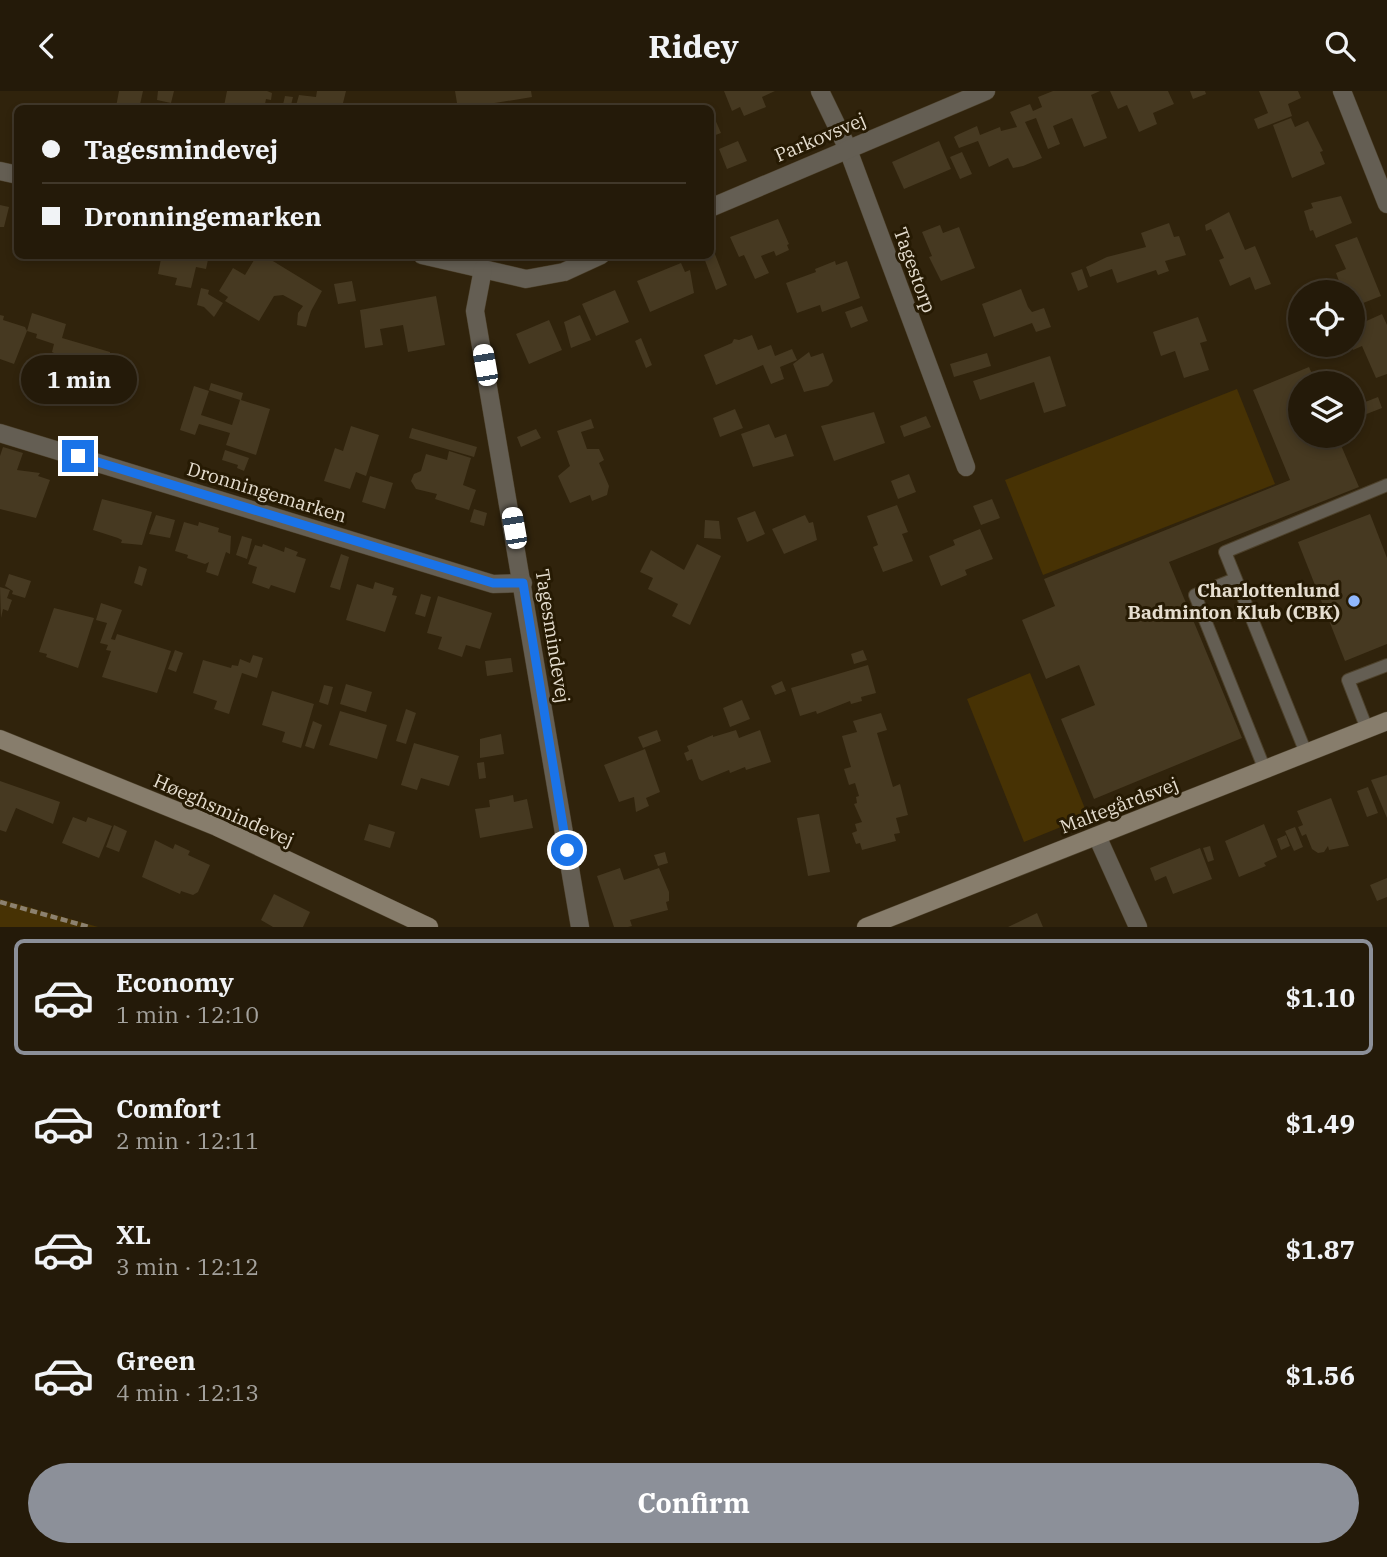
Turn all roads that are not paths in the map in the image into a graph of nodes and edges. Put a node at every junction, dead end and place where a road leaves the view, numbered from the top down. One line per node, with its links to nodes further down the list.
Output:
1 (820, 91): 4 (street, Tagestorp)
2 (986, 91): 4 (street, Parkovsvej)
3 (1342, 91): 5 (street)
4 (847, 147): 6 (street, Parkovsvej); 11 (street, Tagestorp)
5 (1387, 204)
6 (714, 206)
7 (439, 259): 9 (street)
8 (592, 259): 9 (street)
9 (483, 269): 14 (street, Tagesmindevej)
10 (0, 433): 14 (street, Dronningemarken)
11 (966, 467)
12 (1387, 485): 13 (lane)
13 (1235, 579): 19 (lane); 20 (lane)
14 (523, 583): 23 (street, Tagesmindevej)
15 (1387, 664): 17 (lane)
16 (1387, 721): 17 (street, Maltegårdsvej)
17 (1367, 729): 19 (street, Maltegårdsvej)
18 (0, 739): 22 (street, Høeghsmindevej)
19 (1307, 753): 20 (street, Maltegårdsvej)
20 (1265, 770): 21 (street, Maltegårdsvej)
21 (1097, 836): 24 (street, Maltegårdsvej); 25 (street)
22 (429, 927)
23 (580, 927)
24 (866, 927)
25 (1138, 927)

